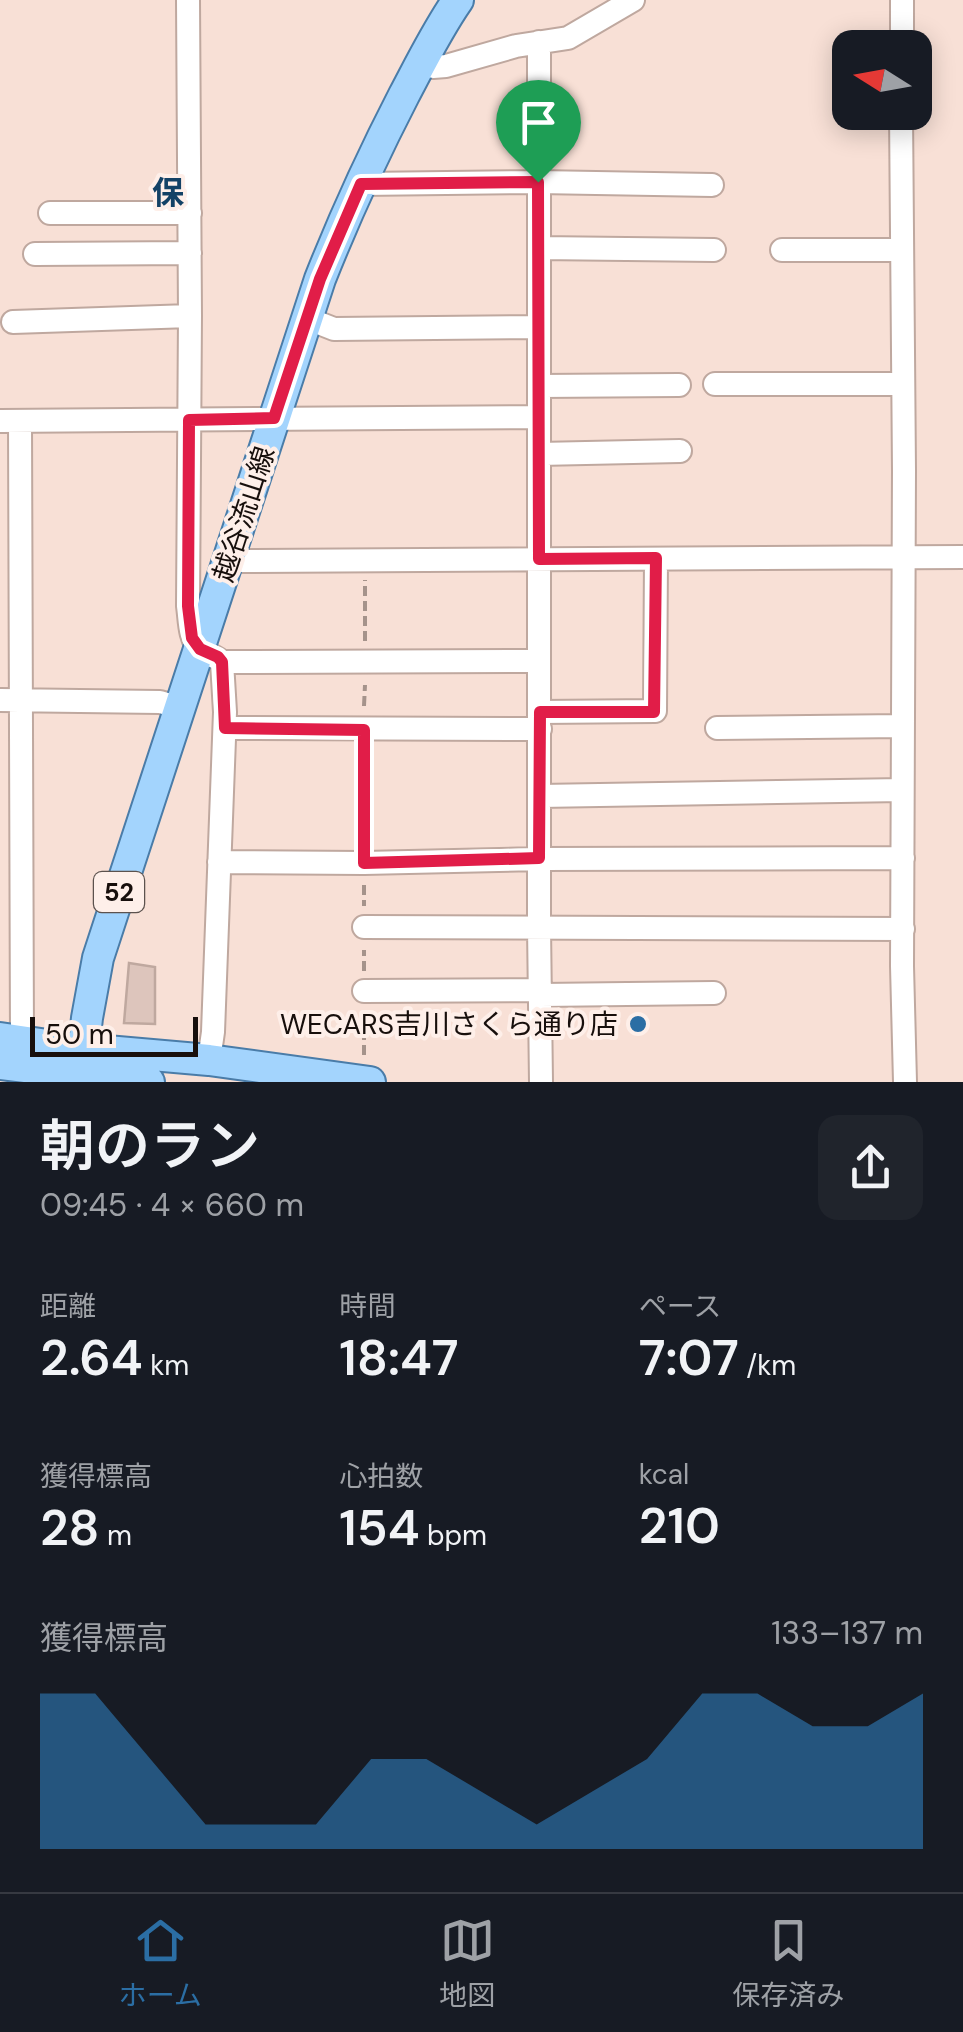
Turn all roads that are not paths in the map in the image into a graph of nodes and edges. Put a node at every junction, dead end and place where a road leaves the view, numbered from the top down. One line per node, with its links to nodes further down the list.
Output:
1 (188, 0): 13 (street)
2 (458, 0): 7 (main road, 越谷流山線 / 52)
3 (633, 0): 6 (street)
4 (902, 0): 5 (street)
5 (902, 30)
6 (539, 42): 7 (street); 9 (street)
7 (422, 61): 10 (main road, 越谷流山線 / 52)
8 (902, 130): 17 (street)
9 (538, 182): 10 (street); 11 (street); 14 (street)
10 (361, 184): 21 (main road, 越谷流山線 / 52)
11 (712, 185)
12 (50, 212): 13 (street)
13 (190, 213): 18 (street)
14 (538, 248): 15 (street); 23 (street)
15 (714, 250)
16 (782, 250): 17 (street)
17 (901, 250): 25 (street)
18 (190, 253): 19 (street); 20 (street)
19 (35, 254)
20 (190, 316): 22 (street); 30 (street)
21 (306, 318): 23 (street); 29 (main road, 越谷流山線 / 52)
22 (13, 322)
23 (538, 327): 27 (street)
24 (715, 384): 25 (street)
25 (902, 384): 37 (street)
26 (679, 385): 27 (street)
27 (538, 386): 28 (street)
28 (539, 417): 29 (street); 33 (street)
29 (274, 418): 30 (street); 34 (main road, 越谷流山線 / 52)
30 (189, 420): 31 (street); 39 (street)
31 (10, 421): 41 (street)
32 (680, 451): 33 (street)
33 (539, 454): 38 (street)
34 (231, 557): 38 (street); 39 (main road, 越谷流山線 / 52)
35 (963, 557): 37 (street)
36 (656, 558): 37 (street); 38 (street); 43 (street)
37 (903, 558): 44 (street)
38 (539, 559): 40 (street)
39 (211, 656): 40 (street); 42 (main road, 越谷流山線 / 52); 45 (street)
40 (539, 661): 43 (street)
41 (11, 699): 42 (street); 58 (street)
42 (181, 708): 61 (main road, 越谷流山線 / 52)
43 (540, 721): 45 (street); 48 (street)
44 (902, 726): 46 (street); 47 (street)
45 (225, 728): 51 (street)
46 (717, 728)
47 (902, 790): 48 (street); 50 (street)
48 (540, 796): 49 (street)
49 (539, 858): 50 (street); 51 (street); 52 (street)
50 (903, 858): 54 (street)
51 (218, 862): 59 (street)
52 (539, 926): 53 (street); 54 (street); 56 (street)
53 (364, 927)
54 (902, 929): 65 (street)
55 (364, 991): 56 (street)
56 (541, 992): 57 (street); 64 (street)
57 (714, 993)
58 (11, 1039): 61 (main road)
59 (209, 1060): 61 (main road); 62 (main road)
60 (0, 1064): 61 (main road)
61 (81, 1068): 63 (main road)
62 (367, 1076)
63 (149, 1082)
64 (541, 1082)
65 (905, 1082)

